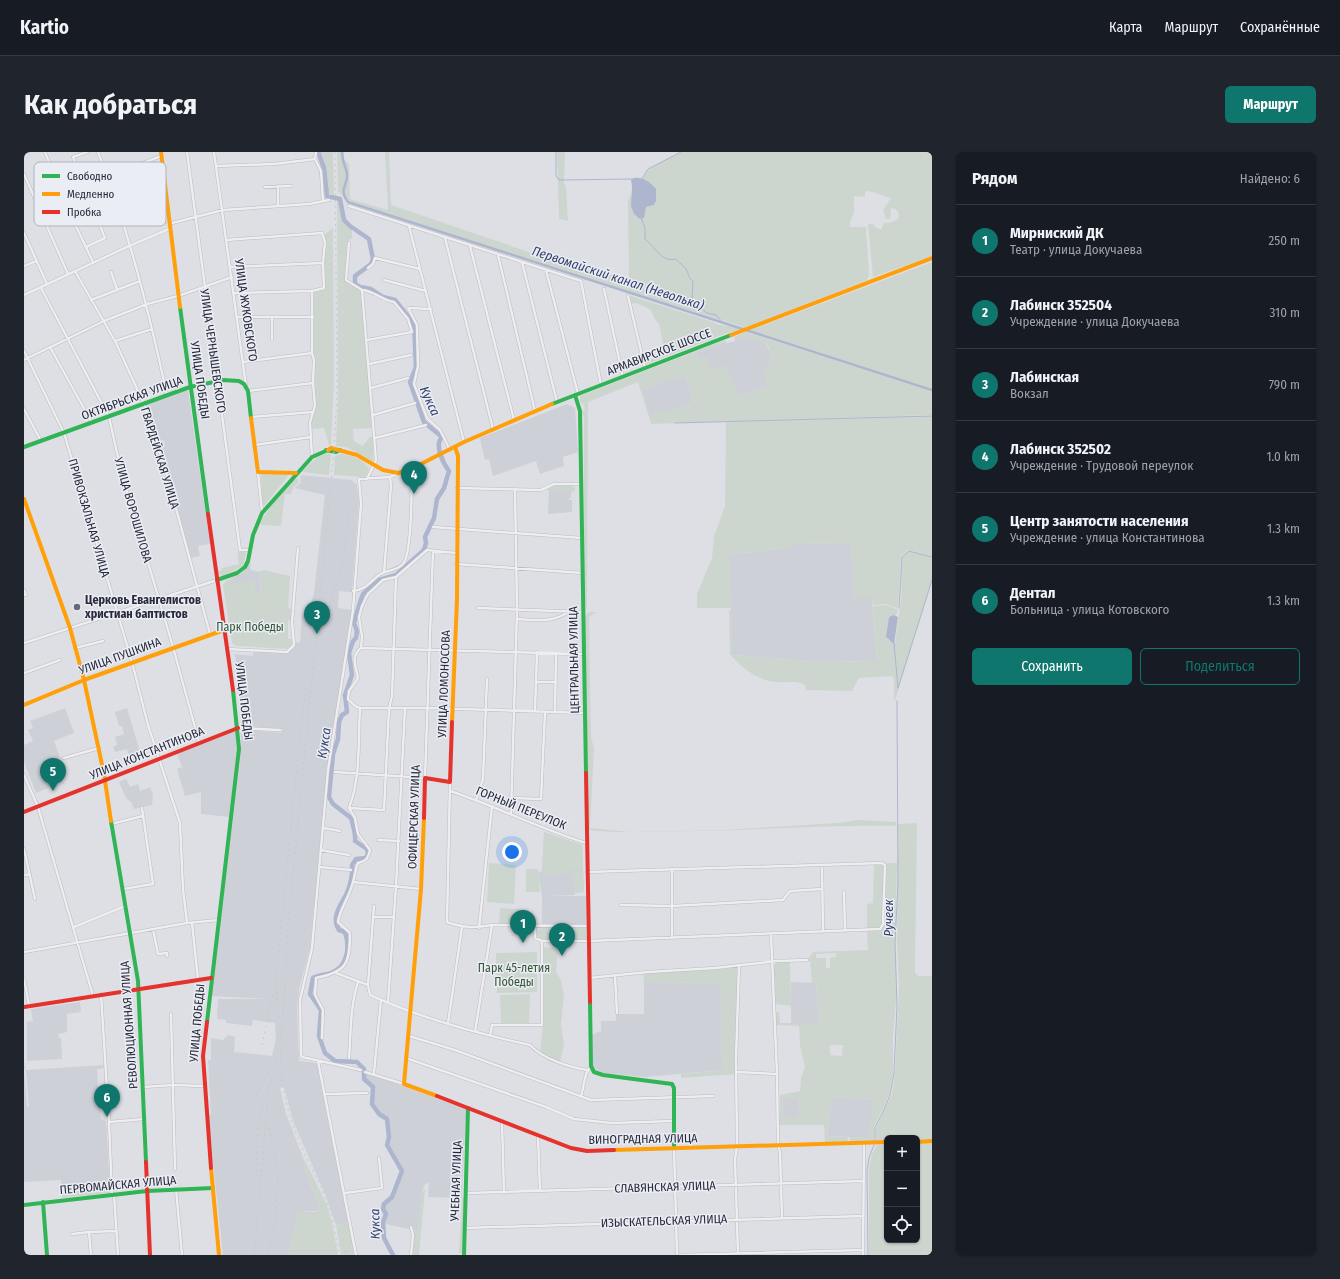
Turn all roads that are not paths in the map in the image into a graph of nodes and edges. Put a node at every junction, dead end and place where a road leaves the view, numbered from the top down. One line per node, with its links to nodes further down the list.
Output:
1 (45, 152): 9 (street)
2 (87, 152): 10 (street)
3 (98, 152): 11 (street)
4 (187, 152): 25 (street, УЛИЦА ЧЕРНЫШЕВСКОГО)
5 (214, 152): 13 (street, УЛИЦА ЖУКОВСКОГО)
6 (316, 152): 8 (street)
7 (161, 154): 12 (street)
8 (315, 159): 13 (street); 20 (street)
9 (49, 162)
10 (75, 162)
11 (102, 162)
12 (143, 162)
13 (216, 166): 24 (street, УЛИЦА ЖУКОВСКОГО)
14 (24, 174): 18 (street)
15 (278, 186): 16 (street); 17 (street); 22 (street)
16 (291, 186)
17 (265, 187)
18 (34, 197)
19 (330, 200): 20 (street)
20 (323, 201): 22 (street)
21 (166, 204): 26 (street, УЛИЦА ПОБЕДЫ)
22 (278, 205): 24 (street)
23 (349, 206): 31 (street)
24 (223, 210): 25 (street); 35 (street, УЛИЦА ЖУКОВСКОГО)
25 (196, 216): 26 (street); 58 (street, УЛИЦА ЧЕРНЫШЕВСКОГО)
26 (168, 224): 32 (street, УЛИЦА ПОБЕДЫ)
27 (47, 226): 53 (street)
28 (76, 226): 39 (street)
29 (100, 226): 39 (street)
30 (123, 226): 37 (street)
31 (409, 226): 34 (street); 49 (street)
32 (169, 229): 37 (street); 67 (street, УЛИЦА ПОБЕДЫ)
33 (24, 233): 42 (street)
34 (445, 238): 38 (street); 112 (street)
35 (226, 240): 45 (street); 47 (street, УЛИЦА ЖУКОВСКОГО)
36 (349, 243): 62 (street)
37 (129, 246): 43 (street); 56 (street)
38 (470, 246): 40 (street); 109 (street)
39 (86, 247): 43 (street)
40 (498, 254): 44 (street); 104 (street)
41 (932, 258): 88 (street, АРМАВИРСКОЕ ШОССЕ)
42 (36, 261): 46 (street); 57 (street)
43 (93, 262): 51 (street)
44 (522, 262): 50 (street); 100 (street)
45 (323, 263): 47 (street); 63 (street)
46 (24, 266)
47 (230, 267): 54 (street, УЛИЦА ЖУКОВСКОГО)
48 (368, 268): 49 (street)
49 (420, 269): 64 (street)
50 (546, 269): 93 (street); 98 (street)
51 (75, 271): 53 (street); 69 (street, ГВАРДЕЙСКАЯ УЛИЦА)
52 (111, 272): 60 (street)
53 (68, 274): 57 (street)
54 (232, 277): 58 (street); 65 (street, УЛИЦА ЖУКОВСКОГО)
55 (384, 280): 64 (street)
56 (140, 281): 60 (street); 70 (street)
57 (48, 284): 59 (street)
58 (205, 286): 67 (street); 91 (street, УЛИЦА ЧЕРНЫШЕВСКОГО)
59 (41, 288): 66 (street); 77 (street, УЛИЦА ВОРОШИЛОВА)
60 (117, 289): 69 (street)
61 (604, 289): 89 (street)
62 (362, 290): 79 (street); 79 (street)
63 (312, 291): 65 (street); 74 (street)
64 (426, 291): 71 (street)
65 (234, 293): 72 (street, УЛИЦА ЖУКОВСКОГО)
66 (24, 295)
67 (178, 296): 70 (street); 95 (street, УЛИЦА ПОБЕДЫ)
68 (628, 296): 88 (street)
69 (91, 300): 75 (street, ГВАРДЕЙСКАЯ УЛИЦА)
70 (147, 304): 75 (street); 76 (street)
71 (431, 309): 117 (street); 121 (street)
72 (238, 317): 73 (street); 86 (street, УЛИЦА ЖУКОВСКОГО)
73 (272, 317): 74 (street); 78 (street)
74 (312, 317): 83 (street)
75 (104, 321): 77 (street); 80 (street, ГВАРДЕЙСКАЯ УЛИЦА)
76 (152, 329): 80 (street); 99 (street)
77 (68, 339): 81 (street); 107 (street, УЛИЦА ВОРОШИЛОВА)
78 (272, 339)
79 (367, 340): 87 (street)
80 (115, 341): 102 (street, ГВАРДЕЙСКАЯ УЛИЦА)
81 (50, 347): 85 (street); 110 (street)
82 (24, 351): 85 (street, ПРИВОКЗАЛЬНАЯ УЛИЦА)
83 (312, 353): 86 (street); 92 (street)
84 (411, 355): 87 (street)
85 (26, 359): 113 (street, ПРИВОКЗАЛЬНАЯ УЛИЦА)
86 (243, 362): 94 (street, УЛИЦА ЖУКОВСКОГО)
87 (369, 364): 96 (street)
88 (646, 368): 89 (street, АРМАВИРСКОЕ ШОССЕ)
89 (623, 377): 93 (street, АРМАВИРСКОЕ ШОССЕ)
90 (408, 378): 96 (street)
91 (218, 381): 94 (street, ОКТЯБРЬСКАЯ УЛИЦА); 95 (street, ОКТЯБРЬСКАЯ УЛИЦА); 140 (street, УЛИЦА ЧЕРНЫШЕВСКОГО)
92 (313, 383): 97 (street); 105 (street)
93 (601, 385): 98 (street, АРМАВИРСКОЕ ШОССЕ)
94 (246, 386): 97 (street, УЛИЦА ЖУКОВСКОГО)
95 (190, 387): 99 (street, ОКТЯБРЬСКАЯ УЛИЦА); 148 (street, УЛИЦА ПОБЕДЫ)
96 (371, 388): 106 (street)
97 (248, 391): 108 (street, УЛИЦА ЖУКОВСКОГО)
98 (576, 394): 100 (street, АРМАВИРСКОЕ ШОССЕ); 130 (street, ЦЕНТРАЛЬНАЯ УЛИЦА)
99 (167, 396): 102 (street, ОКТЯБРЬСКАЯ УЛИЦА)
100 (557, 402): 104 (street, АРМАВИРСКОЕ ШОССЕ)
101 (415, 403): 106 (street)
102 (144, 404): 107 (street, ОКТЯБРЬСКАЯ УЛИЦА); 149 (street, ГВАРДЕЙСКАЯ УЛИЦА)
103 (24, 409): 116 (street)
104 (535, 411): 109 (street, АРМАВИРСКОЕ ШОССЕ)
105 (313, 412): 108 (street); 114 (street)
106 (373, 415): 115 (street)
107 (108, 417): 110 (street, ОКТЯБРЬСКАЯ УЛИЦА); 153 (street, УЛИЦА ВОРОШИЛОВА)
108 (251, 417): 118 (street, УЛИЦА ЖУКОВСКОГО)
109 (514, 420): 112 (street, АРМАВИРСКОЕ ШОССЕ)
110 (92, 423): 113 (street, ОКТЯБРЬСКАЯ УЛИЦА)
111 (426, 425): 115 (street)
112 (493, 429): 117 (street, АРМАВИРСКОЕ ШОССЕ)
113 (64, 433): 116 (street, ОКТЯБРЬСКАЯ УЛИЦА); 156 (street, ПРИВОКЗАЛЬНАЯ УЛИЦА)
114 (311, 437): 118 (street); 122 (street)
115 (375, 438): 123 (street)
116 (41, 441): 119 (street, ОКТЯБРЬСКАЯ УЛИЦА)
117 (464, 442): 120 (street, АРМАВИРСКОЕ ШОССЕ)
118 (254, 445): 125 (street, УЛИЦА ЖУКОВСКОГО)
119 (24, 447)
120 (455, 447): 121 (street, АРМАВИРСКОЕ ШОССЕ); 131 (street, УЛИЦА ЛОМОНОСОВА)
121 (450, 450): 124 (street, АРМАВИРСКОЕ ШОССЕ)
122 (312, 457): 123 (street); 126 (street)
123 (373, 465): 127 (street); 129 (street)
124 (412, 469): 127 (street, АРМАВИРСКОЕ ШОССЕ); 145 (street)
125 (258, 472): 126 (street); 134 (street, УЛИЦА ЖУКОВСКОГО)
126 (297, 473): 134 (street)
127 (398, 473): 128 (street, АРМАВИРСКОЕ ШОССЕ)
128 (390, 477): 129 (street, АРМАВИРСКОЕ ШОССЕ); 145 (street)
129 (367, 479): 151 (street, АРМАВИРСКОЕ ШОССЕ)
130 (582, 484): 132 (street); 138 (street, ЦЕНТРАЛЬНАЯ УЛИЦА)
131 (457, 488): 132 (street); 136 (street, УЛИЦА ЛОМОНОСОВА)
132 (515, 489): 137 (street)
133 (24, 499): 160 (street, РЕВОЛЮЦИОННАЯ УЛИЦА)
134 (262, 513): 140 (street)
135 (433, 527): 136 (street)
136 (456, 530): 137 (street); 142 (street, УЛИЦА ЛОМОНОСОВА)
137 (516, 534): 138 (street); 144 (street)
138 (582, 538): 146 (street, ЦЕНТРАЛЬНАЯ УЛИЦА)
139 (298, 548): 168 (street)
140 (250, 550): 148 (street)
141 (433, 551): 142 (street); 147 (street); 170 (street, ОФИЦЕРСКАЯ УЛИЦА)
142 (456, 553): 143 (street, УЛИЦА ЛОМОНОСОВА)
143 (456, 564): 144 (street); 171 (street, УЛИЦА ЛОМОНОСОВА)
144 (517, 570): 146 (street); 155 (street)
145 (384, 572): 151 (street)
146 (583, 574): 158 (street, ЦЕНТРАЛЬНАЯ УЛИЦА)
147 (396, 577): 167 (street); 169 (street)
148 (217, 580): 149 (street); 161 (street, УЛИЦА ПОБЕДЫ)
149 (196, 585): 153 (street); 162 (street, ГВАРДЕЙСКАЯ УЛИЦА)
150 (24, 590): 152 (street)
151 (354, 591): 220 (street)
152 (24, 596)
153 (158, 598): 156 (street); 165 (street, УЛИЦА ВОРОШИЛОВА)
154 (478, 608): 155 (street)
155 (517, 610): 157 (street); 159 (street)
156 (116, 612): 160 (street); 177 (street, ПРИВОКЗАЛЬНАЯ УЛИЦА)
157 (568, 612): 158 (street); 159 (street)
158 (583, 612): 175 (street, ЦЕНТРАЛЬНАЯ УЛИЦА)
159 (517, 619): 172 (street)
160 (70, 628): 163 (street); 166 (street, РЕВОЛЮЦИОННАЯ УЛИЦА)
161 (224, 630): 162 (street, УЛИЦА ПУШКИНА); 168 (street, УЛИЦА ПОБЕДЫ)
162 (210, 634): 165 (street, УЛИЦА ПУШКИНА)
163 (24, 641)
164 (102, 641): 166 (street)
165 (173, 647): 177 (street, УЛИЦА ПУШКИНА); 197 (street, УЛИЦА ВОРОШИЛОВА)
166 (75, 648): 179 (street, РЕВОЛЮЦИОННАЯ УЛИЦА)
167 (361, 648): 169 (street); 184 (street)
168 (227, 649): 195 (street, УЛИЦА ПОБЕДЫ)
169 (393, 649): 170 (street); 187 (street)
170 (430, 649): 171 (street); 186 (street, ОФИЦЕРСКАЯ УЛИЦА)
171 (455, 650): 172 (street); 188 (street, УЛИЦА ЛОМОНОСОВА)
172 (517, 652): 173 (street); 190 (street)
173 (537, 652): 174 (street); 181 (street)
174 (556, 654): 175 (street); 182 (street)
175 (584, 654): 194 (street, ЦЕНТРАЛЬНАЯ УЛИЦА)
176 (60, 660): 178 (street)
177 (132, 662): 179 (street, УЛИЦА ПУШКИНА); 200 (street, ПРИВОКЗАЛЬНАЯ УЛИЦА)
178 (24, 673)
179 (84, 680): 183 (street, УЛИЦА ПУШКИНА); 198 (street, РЕВОЛЮЦИОННАЯ УЛИЦА)
180 (487, 680): 189 (street)
181 (536, 682): 182 (street); 191 (street)
182 (556, 682): 193 (street)
183 (24, 705)
184 (360, 708): 187 (street); 202 (street)
185 (405, 708): 186 (street); 187 (street); 205 (street)
186 (428, 708): 188 (street); 206 (street, ОФИЦЕРСКАЯ УЛИЦА)
187 (389, 709): 204 (street)
188 (452, 709): 189 (street); 208 (street, УЛИЦА ЛОМОНОСОВА)
189 (485, 710): 190 (street); 211 (street)
190 (514, 711): 191 (street); 210 (street)
191 (535, 711): 192 (street)
192 (545, 712): 193 (street); 210 (street)
193 (555, 712): 194 (street)
194 (585, 713): 224 (street, ЦЕНТРАЛЬНАЯ УЛИЦА)
195 (238, 728): 196 (street, УЛИЦА КОНСТАНТИНОВА); 197 (street, УЛИЦА КОНСТАНТИНОВА); 248 (street, УЛИЦА ПОБЕДЫ)
196 (280, 730)
197 (199, 742): 200 (street, УЛИЦА КОНСТАНТИНОВА)
198 (99, 748): 199 (street); 207 (street, РЕВОЛЮЦИОННАЯ УЛИЦА)
199 (64, 758)
200 (159, 758): 207 (street, УЛИЦА КОНСТАНТИНОВА); 249 (street, ПРИВОКЗАЛЬНАЯ УЛИЦА)
201 (335, 772): 202 (street)
202 (356, 774): 204 (street); 215 (street)
203 (24, 775): 212 (street)
204 (385, 775): 205 (street); 215 (street)
205 (403, 776): 206 (street); 223 (street)
206 (425, 778): 208 (street); 238 (street, ОФИЦЕРСКАЯ УЛИЦА)
207 (104, 780): 212 (street, УЛИЦА КОНСТАНТИНОВА); 219 (street, РЕВОЛЮЦИОННАЯ УЛИЦА)
208 (450, 782): 209 (street, УЛИЦА ЛОМОНОСОВА)
209 (450, 791): 211 (street, ГОРНЫЙ ПЕРЕУЛОК); 255 (street, УЛИЦА ЛОМОНОСОВА)
210 (511, 798): 217 (street)
211 (476, 800): 213 (street, ГОРНЫЙ ПЕРЕУЛОК)
212 (38, 806): 216 (street, УЛИЦА КОНСТАНТИНОВА); 254 (street)
213 (492, 806): 217 (street, ГОРНЫЙ ПЕРЕУЛОК); 256 (street)
214 (142, 808): 218 (street)
215 (349, 808): 235 (street)
216 (24, 812)
217 (511, 813): 224 (street, ГОРНЫЙ ПЕРЕУЛОК)
218 (143, 816): 219 (street); 237 (street)
219 (111, 824): 237 (street, РЕВОЛЮЦИОННАЯ УЛИЦА)
220 (324, 828): 221 (street); 226 (street)
221 (340, 831)
222 (378, 840): 223 (street)
223 (399, 841): 236 (street)
224 (586, 842): 232 (street, ЦЕНТРАЛЬНАЯ УЛИЦА)
225 (24, 849): 233 (street)
226 (321, 850): 227 (street); 229 (street)
227 (349, 855)
228 (822, 865): 231 (street); 239 (street); 258 (street)
229 (320, 867): 230 (street); 295 (street)
230 (351, 870)
231 (672, 870): 232 (street); 245 (street)
232 (586, 872): 253 (street, ЦЕНТРАЛЬНАЯ УЛИЦА)
233 (30, 874): 234 (street); 241 (street)
234 (24, 875)
235 (353, 882): 236 (street); 271 (street)
236 (396, 886): 238 (street); 247 (street)
237 (123, 889): 243 (street, РЕВОЛЮЦИОННАЯ УЛИЦА)
238 (421, 889): 285 (street, ОФИЦЕРСКАЯ УЛИЦА)
239 (822, 889): 245 (street); 259 (street)
240 (844, 892): 258 (street)
241 (35, 898)
242 (621, 905): 245 (street)
243 (126, 906): 254 (street); 260 (street, РЕВОЛЮЦИОННАЯ УЛИЦА)
244 (374, 906): 246 (street)
245 (672, 906): 262 (street)
246 (373, 917): 247 (street); 278 (street)
247 (394, 918): 283 (street)
248 (219, 920): 250 (street); 273 (street, УЛИЦА ПОБЕДЫ)
249 (187, 923): 250 (street); 257 (street)
250 (192, 923): 276 (street)
251 (492, 925): 252 (street); 256 (street); 289 (street)
252 (535, 926): 253 (street); 263 (street)
253 (588, 926): 264 (street, ЦЕНТРАЛЬНАЯ УЛИЦА)
254 (74, 927): 265 (street)
255 (462, 927): 256 (street); 288 (street)
256 (479, 928)
257 (153, 929): 260 (street); 267 (street)
258 (845, 931): 259 (street)
259 (823, 932): 261 (street)
260 (131, 933): 265 (street); 279 (street, РЕВОЛЮЦИОННАЯ УЛИЦА)
261 (771, 934): 262 (street); 269 (street)
262 (672, 937): 264 (street)
263 (542, 941): 264 (street); 291 (street)
264 (588, 941): 274 (street, ЦЕНТРАЛЬНАЯ УЛИЦА)
265 (78, 942): 266 (street); 281 (street)
266 (24, 952)
267 (167, 956)
268 (807, 960): 269 (street)
269 (771, 962): 270 (street); 302 (street)
270 (739, 966): 272 (street); 300 (street)
271 (336, 973): 277 (street); 292 (street)
272 (615, 976): 274 (street); 286 (street)
273 (211, 978): 276 (street); 305 (street, УЛИЦА ПОБЕДЫ)
274 (589, 978): 296 (street, ЦЕНТРАЛЬНАЯ УЛИЦА)
275 (24, 980): 284 (street)
276 (198, 980): 279 (street)
277 (358, 982): 278 (street); 293 (street)
278 (368, 985): 282 (street)
279 (138, 989): 280 (street); 306 (street, РЕВОЛЮЦИОННАЯ УЛИЦА)
280 (101, 994): 281 (street); 316 (street)
281 (94, 996): 284 (street)
282 (381, 1000): 283 (street); 301 (street)
283 (388, 1002): 285 (street)
284 (26, 1006)
285 (410, 1011): 288 (street); 290 (street, ОФИЦЕРСКАЯ УЛИЦА)
286 (617, 1013)
287 (171, 1014): 304 (street)
288 (448, 1023): 289 (street)
289 (475, 1032): 291 (street)
290 (409, 1036): 294 (street, ОФИЦЕРСКАЯ УЛИЦА); 310 (street)
291 (490, 1036): 298 (street)
292 (322, 1038)
293 (349, 1058)
294 (406, 1058): 303 (street, ОФИЦЕРСКАЯ УЛИЦА); 315 (street)
295 (318, 1061): 297 (street); 308 (street)
296 (591, 1066): 298 (street); 311 (street)
297 (360, 1070)
298 (587, 1070): 310 (street)
299 (365, 1072): 301 (street, ВИНОГРАДНАЯ УЛИЦА)
300 (738, 1072): 302 (street); 323 (street)
301 (374, 1073): 303 (street, ВИНОГРАДНАЯ УЛИЦА)
302 (777, 1074): 322 (street)
303 (404, 1084): 312 (street, ВИНОГРАДНАЯ УЛИЦА)
304 (173, 1085): 305 (street); 306 (street); 326 (street)
305 (204, 1086): 331 (street, УЛИЦА ПОБЕДЫ)
306 (142, 1087): 313 (street, РЕВОЛЮЦИОННАЯ УЛИЦА)
307 (367, 1093): 308 (street)
308 (326, 1094): 336 (street)
309 (713, 1096): 311 (street)
310 (581, 1097): 311 (street)
311 (673, 1098): 315 (street)
312 (468, 1108): 314 (street, ВИНОГРАДНАЯ УЛИЦА); 337 (street, УЧЕБНАЯ УЛИЦА)
313 (144, 1119): 316 (street); 333 (street, РЕВОЛЮЦИОННАЯ УЛИЦА)
314 (502, 1121): 317 (street, ВИНОГРАДНАЯ УЛИЦА); 335 (street)
315 (673, 1121): 324 (street)
316 (109, 1122): 338 (street)
317 (538, 1135): 324 (street, ВИНОГРАДНАЯ УЛИЦА); 334 (street)
318 (932, 1141): 320 (street)
319 (884, 1142): 321 (street, ВИНОГРАДНАЯ УЛИЦА)
320 (920, 1142)
321 (864, 1143): 322 (street, ВИНОГРАДНАЯ УЛИЦА); 327 (street)
322 (778, 1145): 323 (street, ВИНОГРАДНАЯ УЛИЦА); 328 (street)
323 (737, 1146): 324 (street, ВИНОГРАДНАЯ УЛИЦА); 329 (street)
324 (674, 1148): 330 (street)
325 (379, 1158): 336 (street)
326 (175, 1169)
327 (864, 1181): 328 (street, СЛАВЯНСКАЯ УЛИЦА); 341 (street)
328 (781, 1183): 329 (street, СЛАВЯНСКАЯ УЛИЦА); 342 (street)
329 (736, 1185): 330 (street, СЛАВЯНСКАЯ УЛИЦА); 343 (street)
330 (674, 1187): 334 (street, СЛАВЯНСКАЯ УЛИЦА); 344 (street)
331 (213, 1188): 332 (street, ПЕРВОМАЙСКАЯ УЛИЦА); 357 (street, УЛИЦА ПОБЕДЫ)
332 (176, 1190): 333 (street, ПЕРВОМАЙСКАЯ УЛИЦА); 356 (street)
333 (147, 1191): 338 (street, ПЕРВОМАЙСКАЯ УЛИЦА); 355 (street, РЕВОЛЮЦИОННАЯ УЛИЦА)
334 (540, 1191): 335 (street, СЛАВЯНСКАЯ УЛИЦА)
335 (504, 1192): 337 (street, СЛАВЯНСКАЯ УЛИЦА)
336 (345, 1193): 358 (street)
337 (467, 1193): 346 (street, УЧЕБНАЯ УЛИЦА)
338 (113, 1195): 339 (street, ПЕРВОМАЙСКАЯ УЛИЦА); 347 (street)
339 (43, 1202): 340 (street, ПЕРВОМАЙСКАЯ УЛИЦА); 352 (street)
340 (24, 1204)
341 (863, 1216): 342 (street, ИЗЫСКАТЕЛЬСКАЯ УЛИЦА); 350 (street)
342 (782, 1218): 343 (street, ИЗЫСКАТЕЛЬСКАЯ УЛИЦА)
343 (736, 1219): 344 (street, ИЗЫСКАТЕЛЬСКАЯ УЛИЦА); 351 (street)
344 (676, 1221): 346 (street, ИЗЫСКАТЕЛЬСКАЯ УЛИЦА); 361 (street)
345 (410, 1227): 359 (street)
346 (464, 1228): 360 (street, УЧЕБНАЯ УЛИЦА)
347 (116, 1231): 348 (street); 354 (street)
348 (90, 1232): 349 (street); 353 (street)
349 (72, 1234)
350 (863, 1250): 351 (street); 362 (street)
351 (738, 1254): 361 (street)
352 (47, 1255)
353 (90, 1255)
354 (118, 1255)
355 (150, 1255)
356 (182, 1255)
357 (219, 1255)
358 (356, 1255)
359 (411, 1255)
360 (464, 1255)
361 (678, 1255)
362 (862, 1255)

